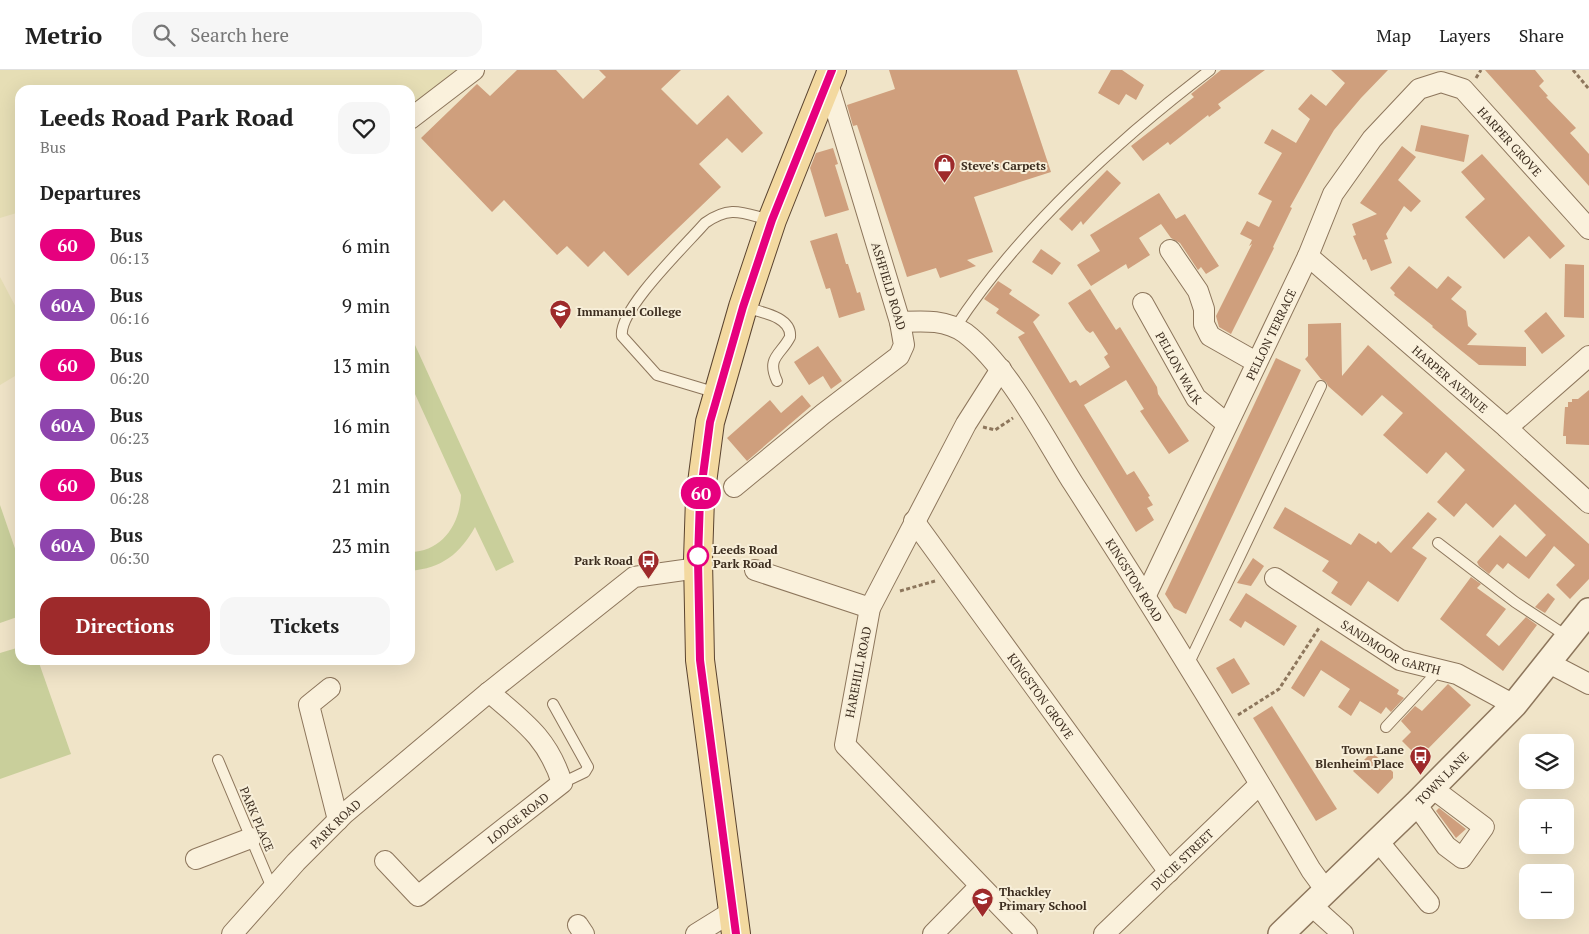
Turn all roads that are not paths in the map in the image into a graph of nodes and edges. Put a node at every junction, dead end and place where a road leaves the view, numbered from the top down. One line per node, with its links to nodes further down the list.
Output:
1 (474, 70): 5 (street)
2 (1210, 70): 13 (lane)
3 (827, 74): 6 (main road); 12 (street, ASHFIELD ROAD)
4 (1419, 89): 7 (street, HARPER GROVE); 9 (street, PELLON TERRACE)
5 (415, 115)
6 (772, 220): 11 (main road); 19 (lane)
7 (1589, 229)
8 (1170, 250): 15 (street)
9 (1308, 256): 15 (street, PELLON TERRACE); 21 (street, HARPER AVENUE)
10 (1143, 303): 20 (street, PELLON WALK)
11 (743, 307): 17 (lane); 19 (main road)
12 (900, 322): 13 (street, KINGSTON ROAD); 22 (street, ASHFIELD ROAD)
13 (955, 328): 16 (street, KINGSTON ROAD)
14 (1589, 356): 21 (street)
15 (1256, 362): 20 (street, PELLON TERRACE)
16 (1001, 369): 24 (street, HAREHILL ROAD); 29 (street, KINGSTON ROAD)
17 (777, 381)
18 (1321, 386): 34 (lane)
19 (718, 393): 26 (main road)
20 (1227, 424): 29 (street, PELLON TERRACE)
21 (1507, 428): 23 (street, HARPER AVENUE)
22 (734, 487)
23 (1589, 503)
24 (914, 521): 30 (street, HAREHILL ROAD); 50 (street, KINGSTON GROVE)
25 (1438, 544): 32 (lane)
26 (698, 568): 38 (street, PARK ROAD); 55 (main road)
27 (755, 570): 30 (street)
28 (1275, 578): 35 (street, SANDMOOR GARTH)
29 (1146, 596): 34 (street, KINGSTON ROAD)
30 (873, 603): 51 (street, HAREHILL ROAD)
31 (1589, 612): 32 (street, TOWN LANE)
32 (1568, 637): 33 (street, TOWN LANE)
33 (1547, 662): 36 (street); 40 (street, TOWN LANE)
34 (1188, 665): 44 (street, KINGSTON ROAD)
35 (1440, 668): 40 (street, SANDMOOR GARTH); 41 (lane)
36 (1589, 684)
37 (330, 688): 45 (street)
38 (489, 692): 43 (street, LODGE ROAD); 45 (street, PARK ROAD)
39 (553, 704): 43 (lane)
40 (1514, 705): 47 (street, TOWN LANE)
41 (1386, 727)
42 (218, 760): 46 (lane, PARK PLACE)
43 (562, 783): 49 (street, LODGE ROAD)
44 (1260, 785): 50 (street, DUCIE STREET); 53 (street, KINGSTON ROAD)
45 (338, 820): 52 (street, PARK ROAD)
46 (251, 838): 48 (street); 52 (lane, PARK PLACE)
47 (1378, 842): 53 (street, TOWN LANE); 54 (street)
48 (196, 859)
49 (385, 861)
50 (1169, 872): 60 (street, DUCIE STREET)
51 (980, 886): 58 (street); 59 (street, HAREHILL ROAD)
52 (272, 888): 56 (street, PARK ROAD)
53 (1320, 899): 61 (street, TOWN LANE); 62 (street, KINGSTON ROAD)
54 (1429, 903)
55 (734, 922): 57 (street)
56 (232, 934)
57 (696, 934)
58 (933, 934)
59 (1027, 934)
60 (1104, 934)
61 (1281, 934)
62 (1343, 934)

